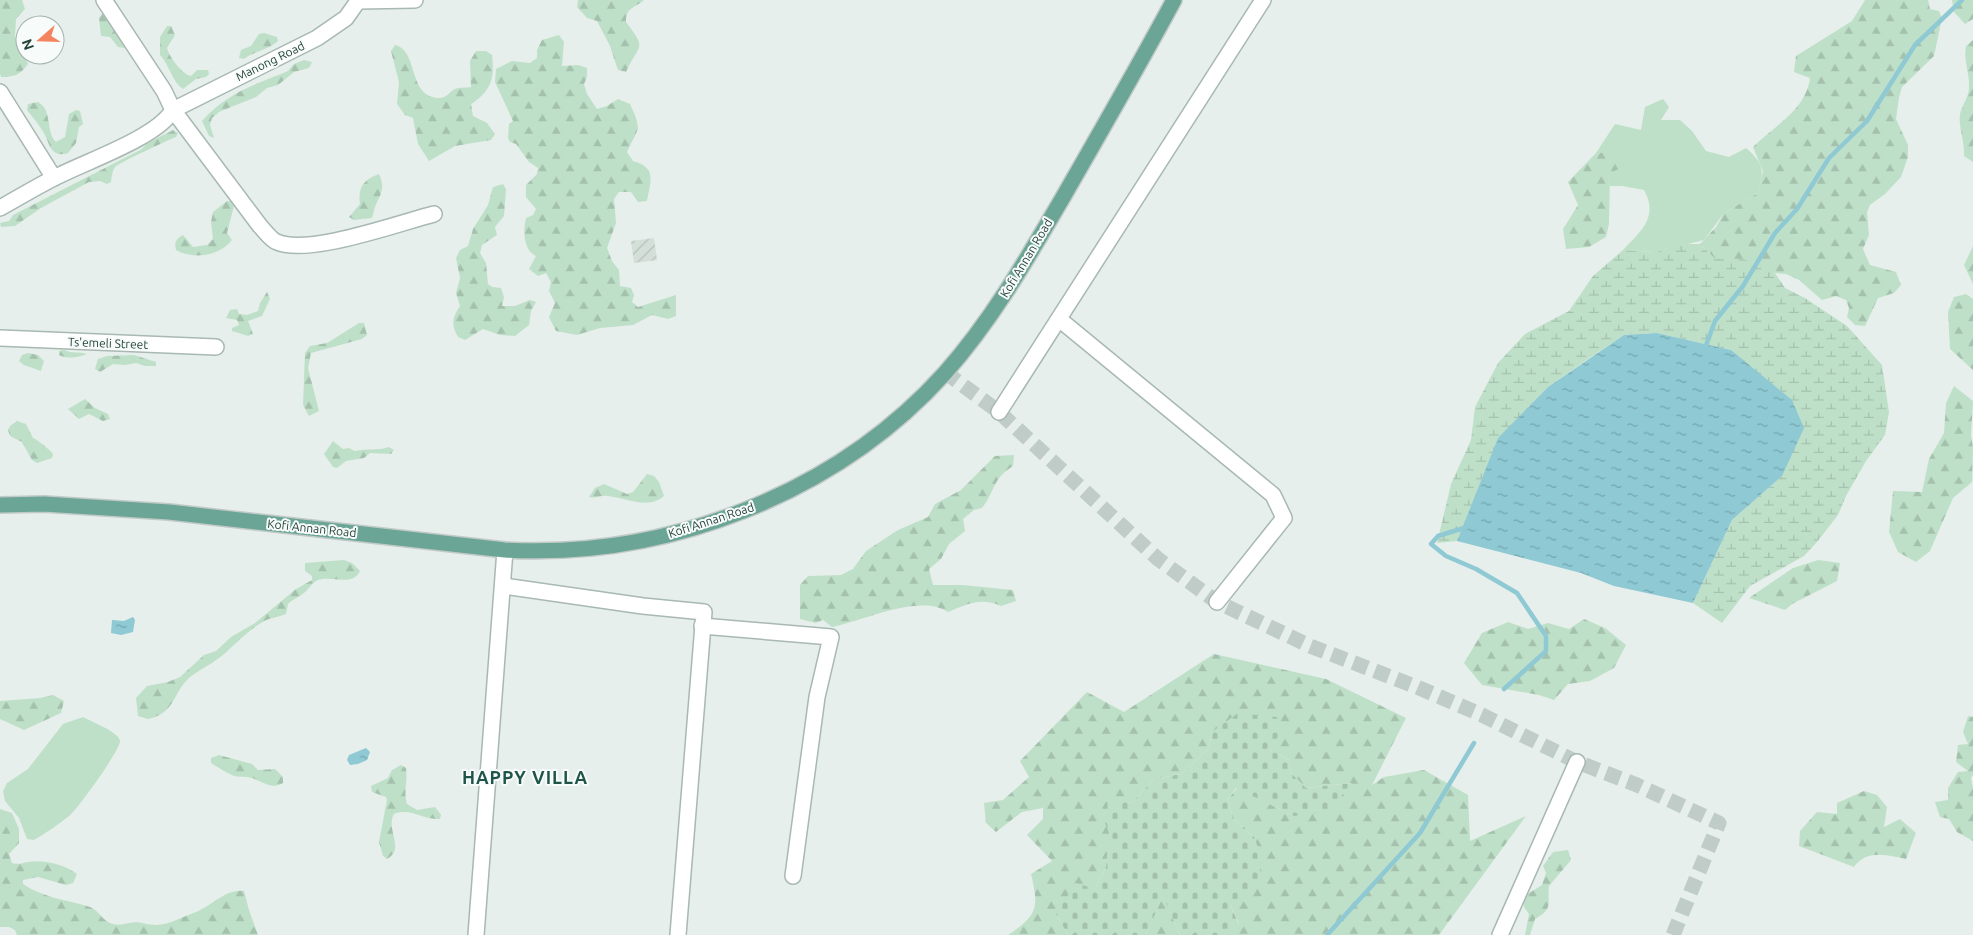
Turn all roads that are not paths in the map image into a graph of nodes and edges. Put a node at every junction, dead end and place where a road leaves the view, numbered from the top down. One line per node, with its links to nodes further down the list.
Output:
1 (104, 0): 7 (street)
2 (415, 0): 5 (street)
3 (1174, 0): 16 (main road, Kofi Annan Road)
4 (1263, 0): 11 (street)
5 (358, 1): 7 (street, Manong Road)
6 (0, 92): 8 (street)
7 (173, 110): 8 (street, Manong Road); 10 (street)
8 (54, 178): 9 (street, Manong Road)
9 (0, 208)
10 (434, 214)
11 (1059, 319): 14 (street); 18 (street)
12 (0, 338): 13 (street, Ts'emeli Street)
13 (216, 347)
14 (999, 412)
15 (0, 505): 16 (main road, Kofi Annan Road)
16 (505, 550): 17 (street)
17 (504, 586): 19 (street); 22 (street)
18 (1217, 602)
19 (702, 626): 21 (street); 23 (street)
20 (1577, 762): 24 (street)
21 (792, 876)
22 (476, 935)
23 (678, 935)
24 (1500, 935)

